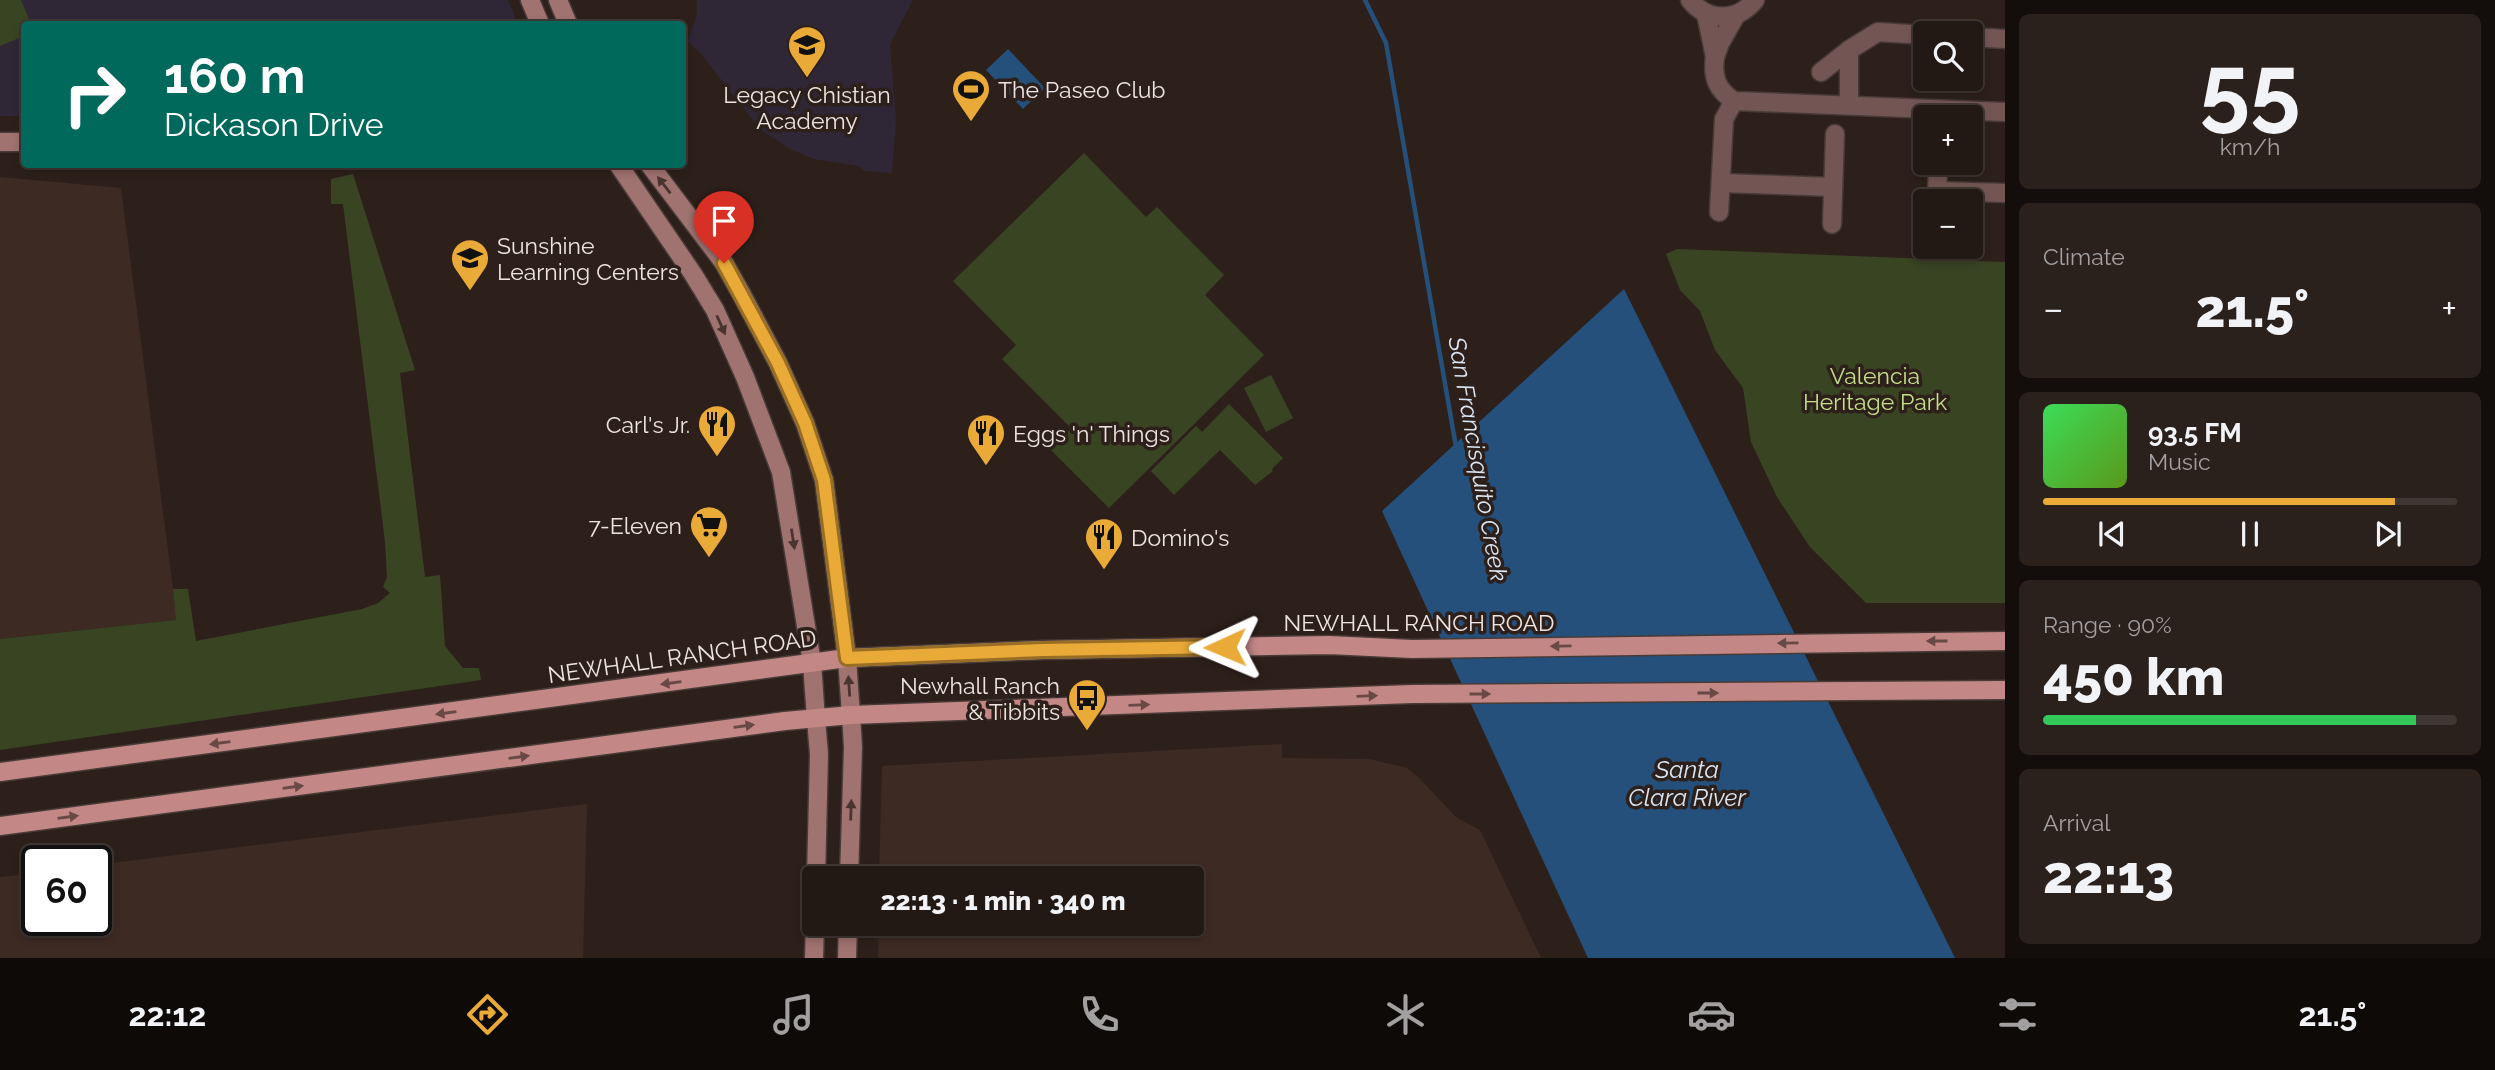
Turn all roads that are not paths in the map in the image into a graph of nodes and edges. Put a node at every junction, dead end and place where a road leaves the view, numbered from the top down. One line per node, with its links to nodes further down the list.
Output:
1 (530, 0): 7 (street)
2 (558, 0): 8 (street)
3 (1690, 0): 5 (street)
4 (1755, 0): 6 (street)
5 (1706, 14): 6 (street); 13 (street)
6 (1736, 15): 13 (street)
7 (539, 21)
8 (567, 21)
9 (1913, 34): 12 (street)
10 (1983, 38): 11 (street)
11 (2005, 39)
12 (1849, 50): 14 (street); 16 (street)
13 (1715, 57): 15 (street)
14 (1821, 72)
15 (1734, 101): 16 (street); 25 (street)
16 (1849, 105): 17 (street)
17 (1913, 111)
18 (1983, 112): 19 (street)
19 (2005, 112)
20 (1835, 134): 26 (street)
21 (0, 142): 22 (street)
22 (21, 142)
23 (621, 168): 33 (street, one-way to 33)
24 (652, 168): 32 (street, one-way to 24)
25 (1721, 183): 26 (street); 29 (street)
26 (1833, 187): 30 (street)
27 (2005, 193): 28 (street)
28 (1983, 194)
29 (1719, 212)
30 (1832, 224)
31 (2005, 641): 32 (main road, NEWHALL RANCH ROAD, one-way to 32)
32 (847, 658): 33 (main road, NEWHALL RANCH ROAD); 35 (street, one-way to 32)
33 (811, 663): 36 (street); 37 (main road, NEWHALL RANCH ROAD, one-way to 37)
34 (2005, 691): 35 (main road, one-way to 34)
35 (851, 715): 36 (main road); 40 (street, one-way to 35)
36 (816, 719): 38 (main road, one-way to 36); 39 (street)
37 (0, 772)
38 (0, 826)
39 (816, 866)
40 (849, 866)
41 (815, 936): 43 (street)
42 (848, 936): 44 (street)
43 (814, 958)
44 (847, 958)

